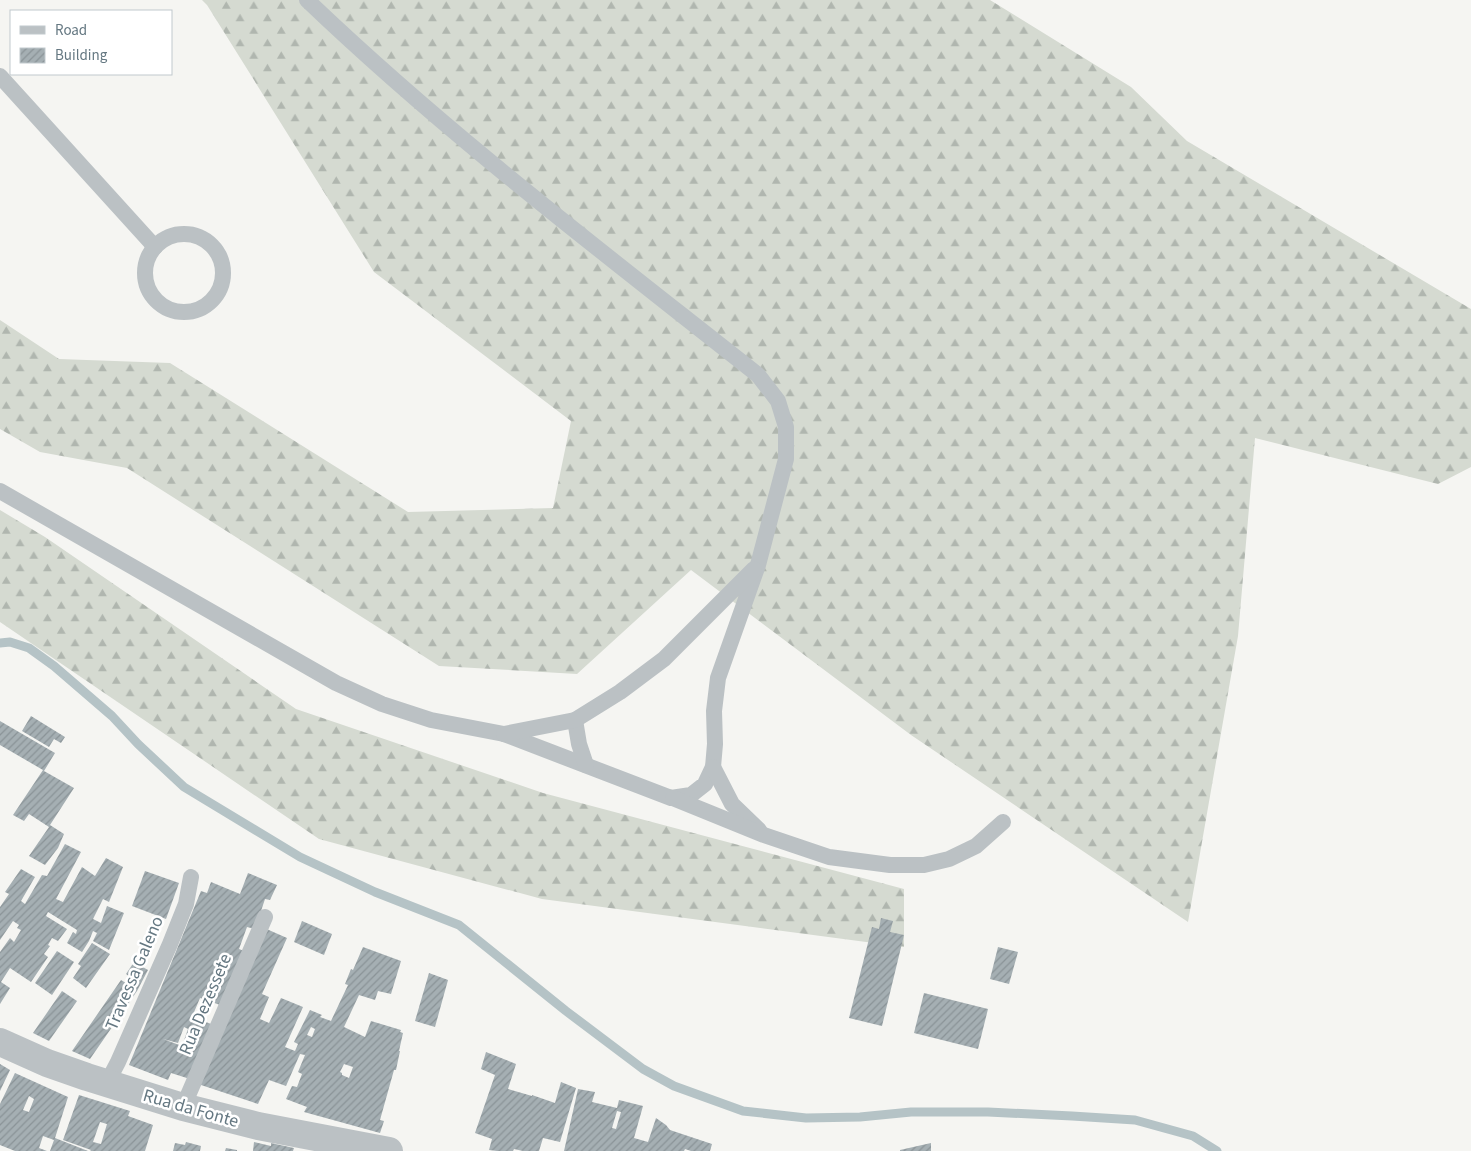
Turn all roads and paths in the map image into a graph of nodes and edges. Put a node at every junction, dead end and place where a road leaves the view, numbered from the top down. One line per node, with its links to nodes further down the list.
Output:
1 (307, 0): 5 (lane)
2 (0, 76): 3 (lane)
3 (155, 247): 3 (lane)
4 (0, 491): 7 (lane)
5 (758, 565): 6 (lane); 9 (lane)
6 (575, 720): 7 (lane); 8 (lane)
7 (504, 734): 8 (lane)
8 (586, 766): 10 (lane)
9 (713, 767): 10 (lane); 12 (lane)
10 (671, 798): 12 (lane)
11 (1003, 822): 12 (lane)
12 (764, 836)
13 (192, 877): 16 (lane, Travessa Galeno)
14 (264, 917): 17 (lane, Rua Dezessete)
15 (0, 1042): 16 (street, Rua da Fonte)
16 (107, 1083): 17 (street, Rua da Fonte)
17 (184, 1107): 18 (street, Rua da Fonte)
18 (389, 1151)

